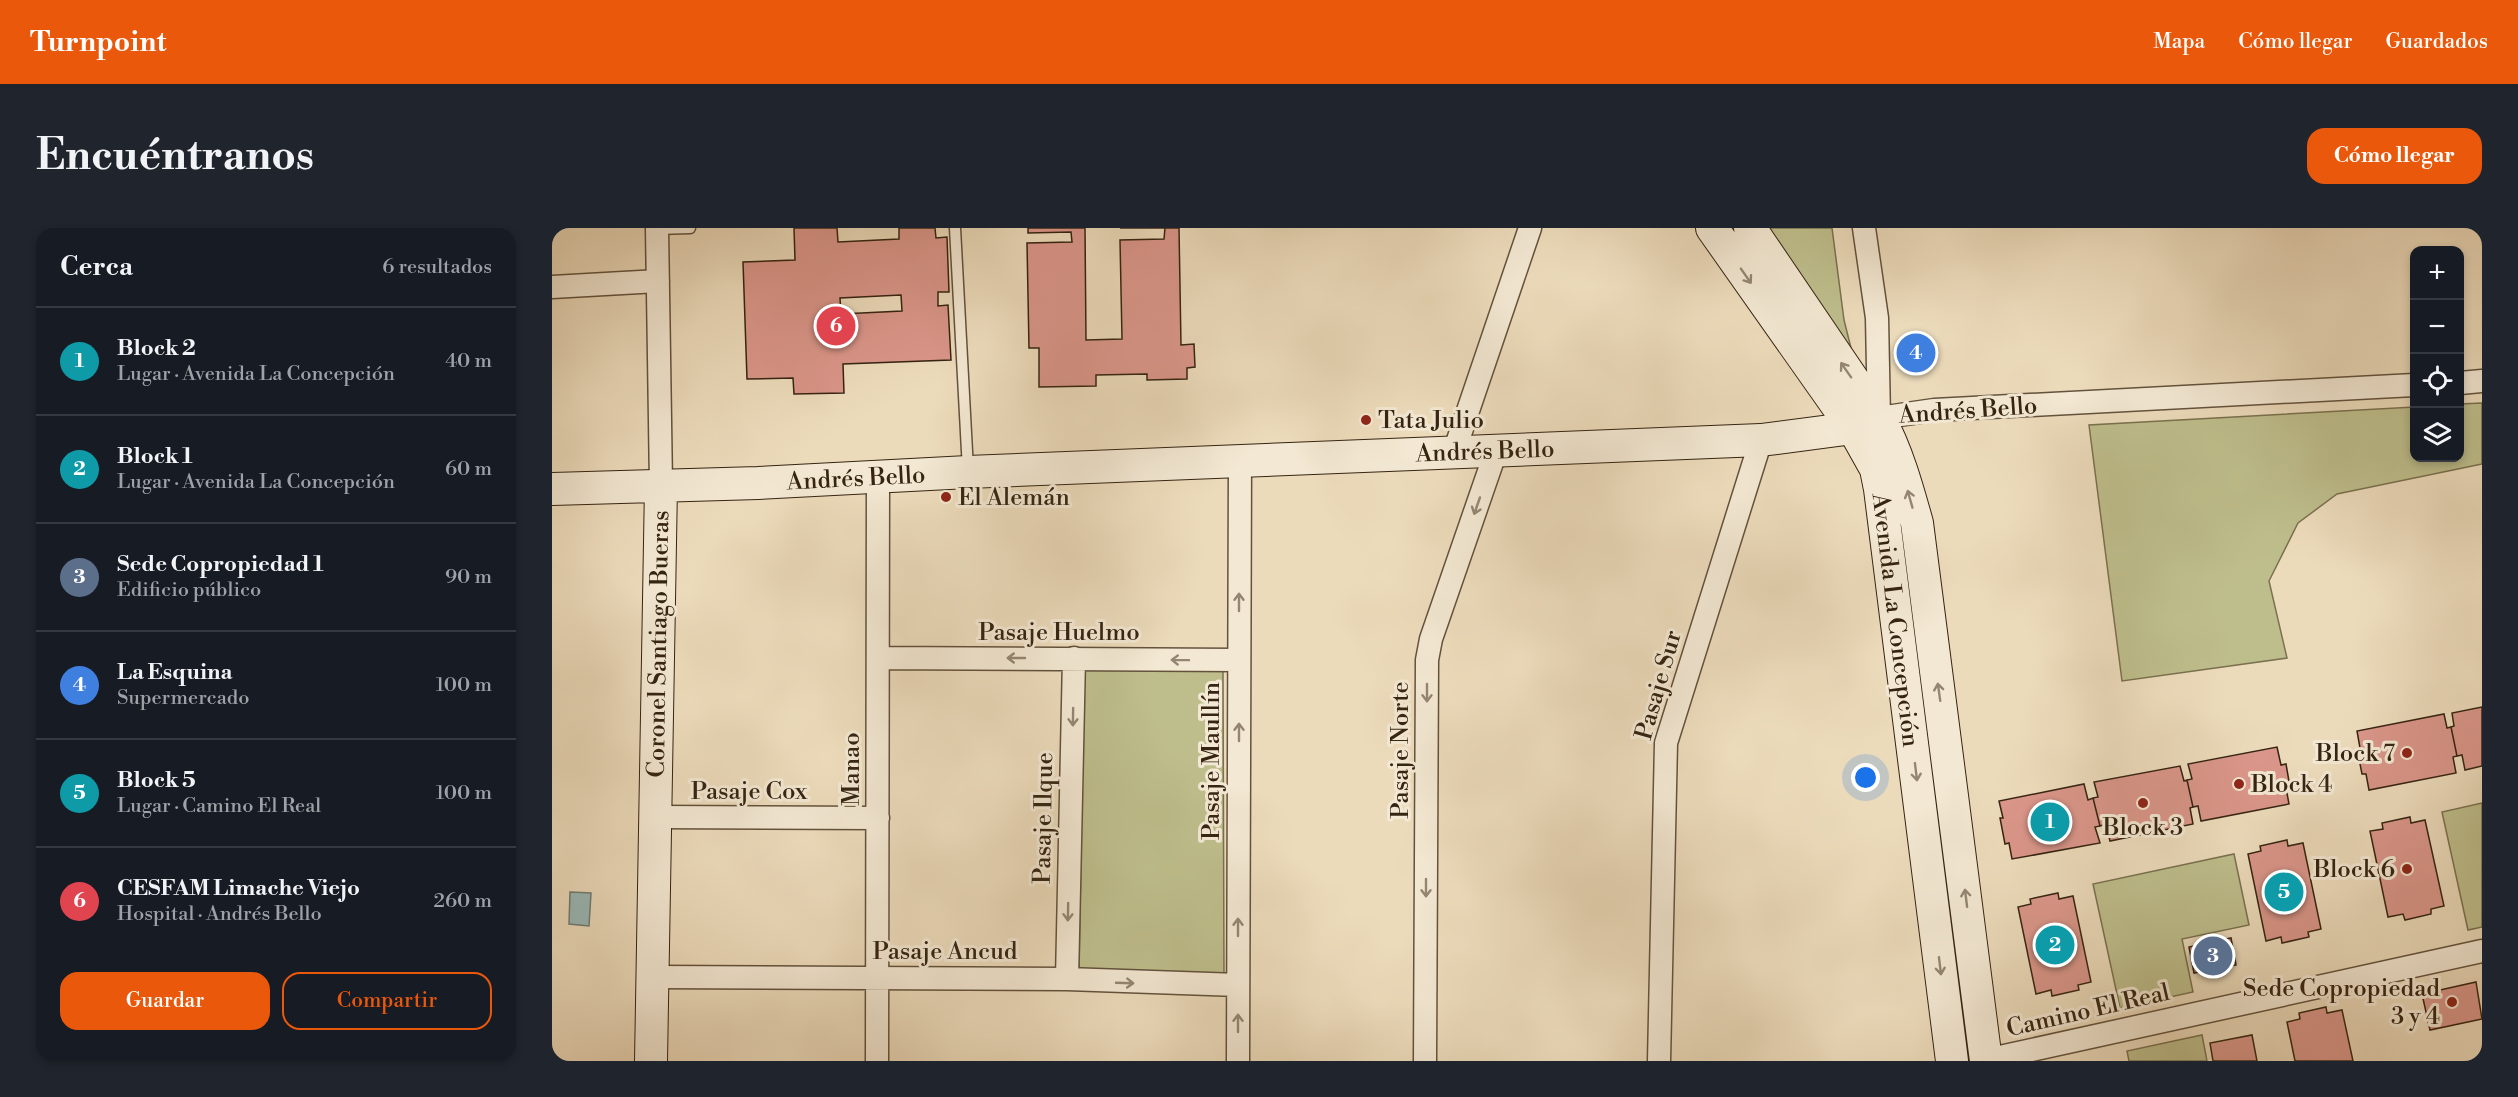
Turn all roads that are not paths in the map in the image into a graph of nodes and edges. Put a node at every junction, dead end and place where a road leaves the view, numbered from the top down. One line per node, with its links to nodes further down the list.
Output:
1 (690, 228): 7 (lane)
2 (955, 228): 18 (lane)
3 (1530, 228): 16 (street)
4 (1712, 228): 13 (street, Avenida La Concepción, one-way to 13)
5 (1750, 228): 13 (street, Avenida La Concepción, one-way to 5)
6 (1864, 228): 13 (street)
7 (657, 229): 8 (street, Coronel Santiago Bueras)
8 (658, 281): 9 (street); 20 (street, Coronel Santiago Bueras)
9 (552, 287)
10 (2482, 381): 11 (street)
11 (2464, 383)
12 (2410, 385): 13 (street, Andrés Bello)
13 (1866, 423): 14 (street, Andrés Bello); 32 (street, Avenida La Concepción, one-way to 13); 38 (street, Avenida La Concepción, one-way to 38)
14 (1761, 440): 15 (street, Andrés Bello); 37 (street, Pasaje Sur)
15 (1496, 451): 16 (street, Andrés Bello); 36 (street, Pasaje Norte, one-way to 36)
16 (1454, 453): 17 (street, Andrés Bello)
17 (1240, 462): 18 (street, Andrés Bello); 24 (street, Pasaje Maullín, one-way to 17)
18 (968, 472): 19 (street, Andrés Bello)
19 (878, 477): 20 (street, Andrés Bello); 22 (street, Manao)
20 (661, 485): 21 (street, Andrés Bello); 25 (street, Coronel Santiago Bueras)
21 (552, 489)
22 (878, 658): 23 (street, Pasaje Huelmo, one-way to 22); 26 (street, Manao)
23 (1074, 658): 24 (street, Pasaje Huelmo, one-way to 23); 30 (street, Pasaje Ilque, one-way to 30)
24 (1239, 660): 31 (street, Pasaje Maullín, one-way to 24)
25 (655, 817): 26 (street, Pasaje Cox); 28 (street, Coronel Santiago Bueras)
26 (878, 818): 29 (street, Manao)
27 (2482, 951): 32 (street, Camino El Real)
28 (653, 977): 29 (street, Pasaje Ancud); 33 (street, Coronel Santiago Bueras)
29 (877, 978): 30 (street, Pasaje Ancud); 34 (street, Manao)
30 (1067, 979): 31 (street, Pasaje Ancud, one-way to 31)
31 (1238, 985): 35 (street, Pasaje Maullín, one-way to 31)
32 (1986, 1060)
33 (651, 1061)
34 (877, 1061)
35 (1238, 1061)
36 (1425, 1061)
37 (1659, 1061)
38 (1952, 1061)

